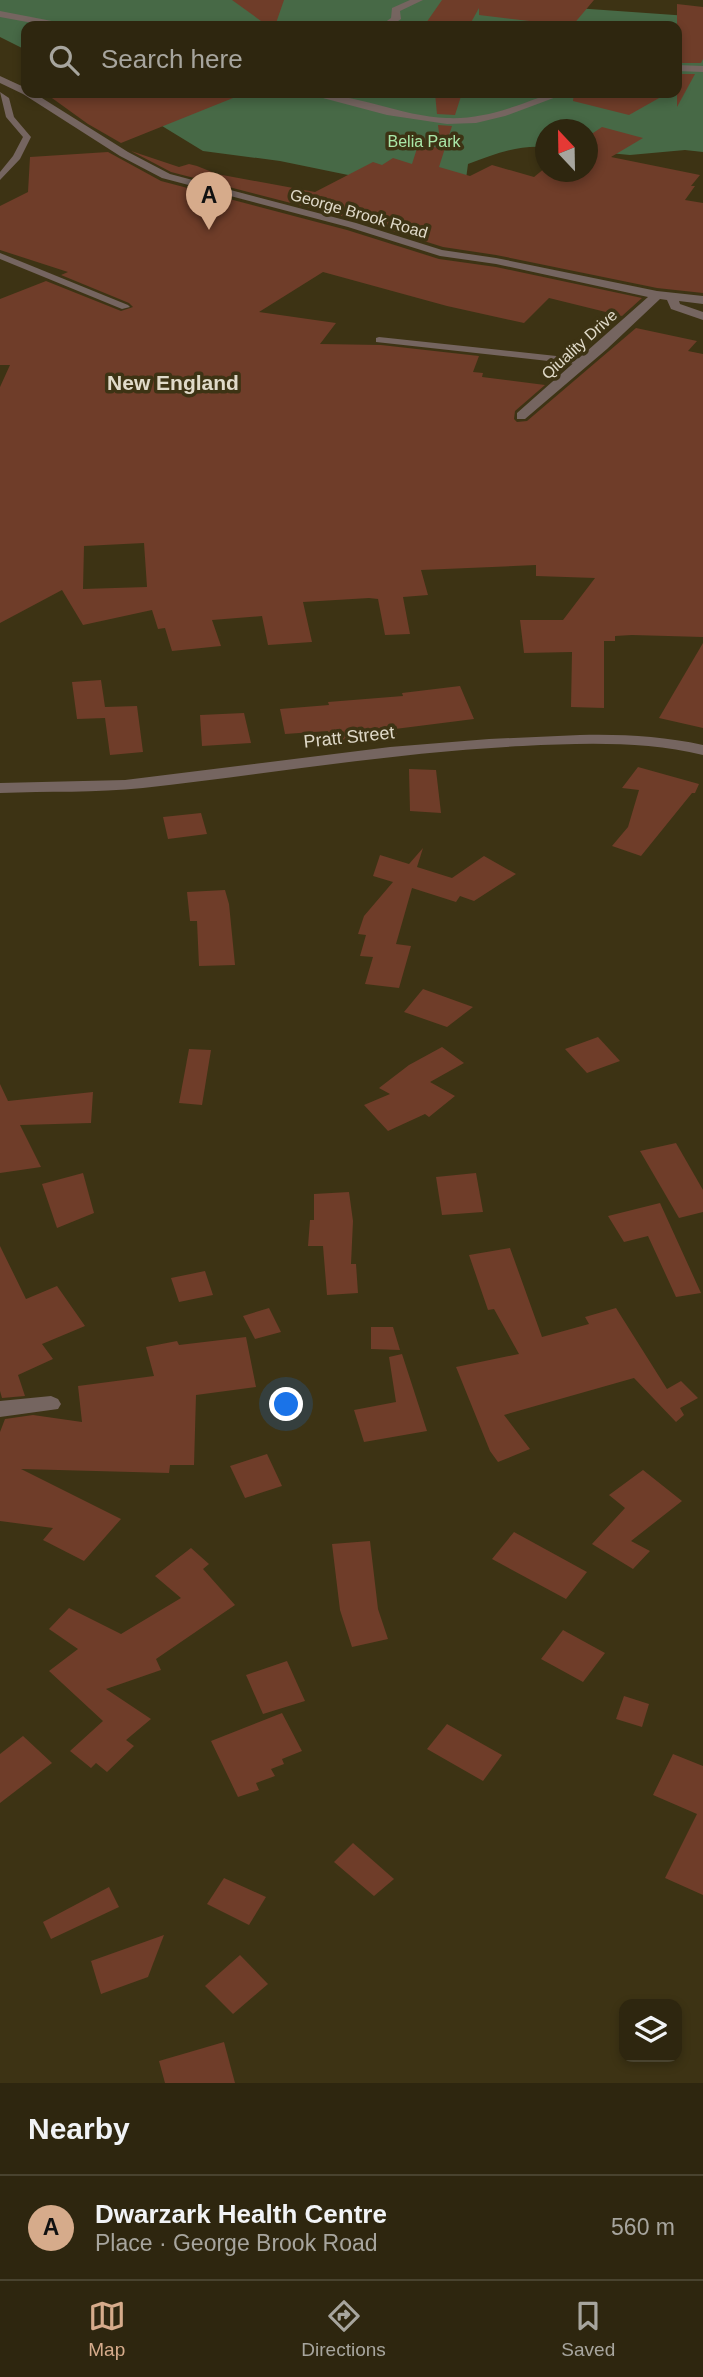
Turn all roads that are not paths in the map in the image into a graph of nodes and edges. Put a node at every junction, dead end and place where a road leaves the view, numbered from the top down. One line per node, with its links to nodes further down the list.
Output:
1 (418, 0): 4 (street)
2 (0, 14): 3 (street)
3 (36, 21)
4 (393, 21)
5 (682, 68): 6 (street)
6 (703, 69)
7 (0, 79): 8 (street, George Brook Road)
8 (21, 89)
9 (0, 94): 13 (lane)
10 (36, 98): 15 (street, George Brook Road)
11 (332, 98): 12 (street)
12 (548, 98)
13 (0, 177)
14 (0, 256): 18 (lane)
15 (657, 295): 16 (street, George Brook Road); 21 (street, Qiuality Drive)
16 (673, 296): 17 (street, George Brook Road); 19 (street)
17 (703, 300)
18 (125, 307)
19 (703, 316)
20 (379, 340): 21 (lane)
21 (583, 362): 22 (street, Qiuality Drive)
22 (521, 416)
23 (703, 750): 24 (street, Pratt Street)
24 (0, 788)
25 (51, 1404): 26 (street)
26 (0, 1409)

